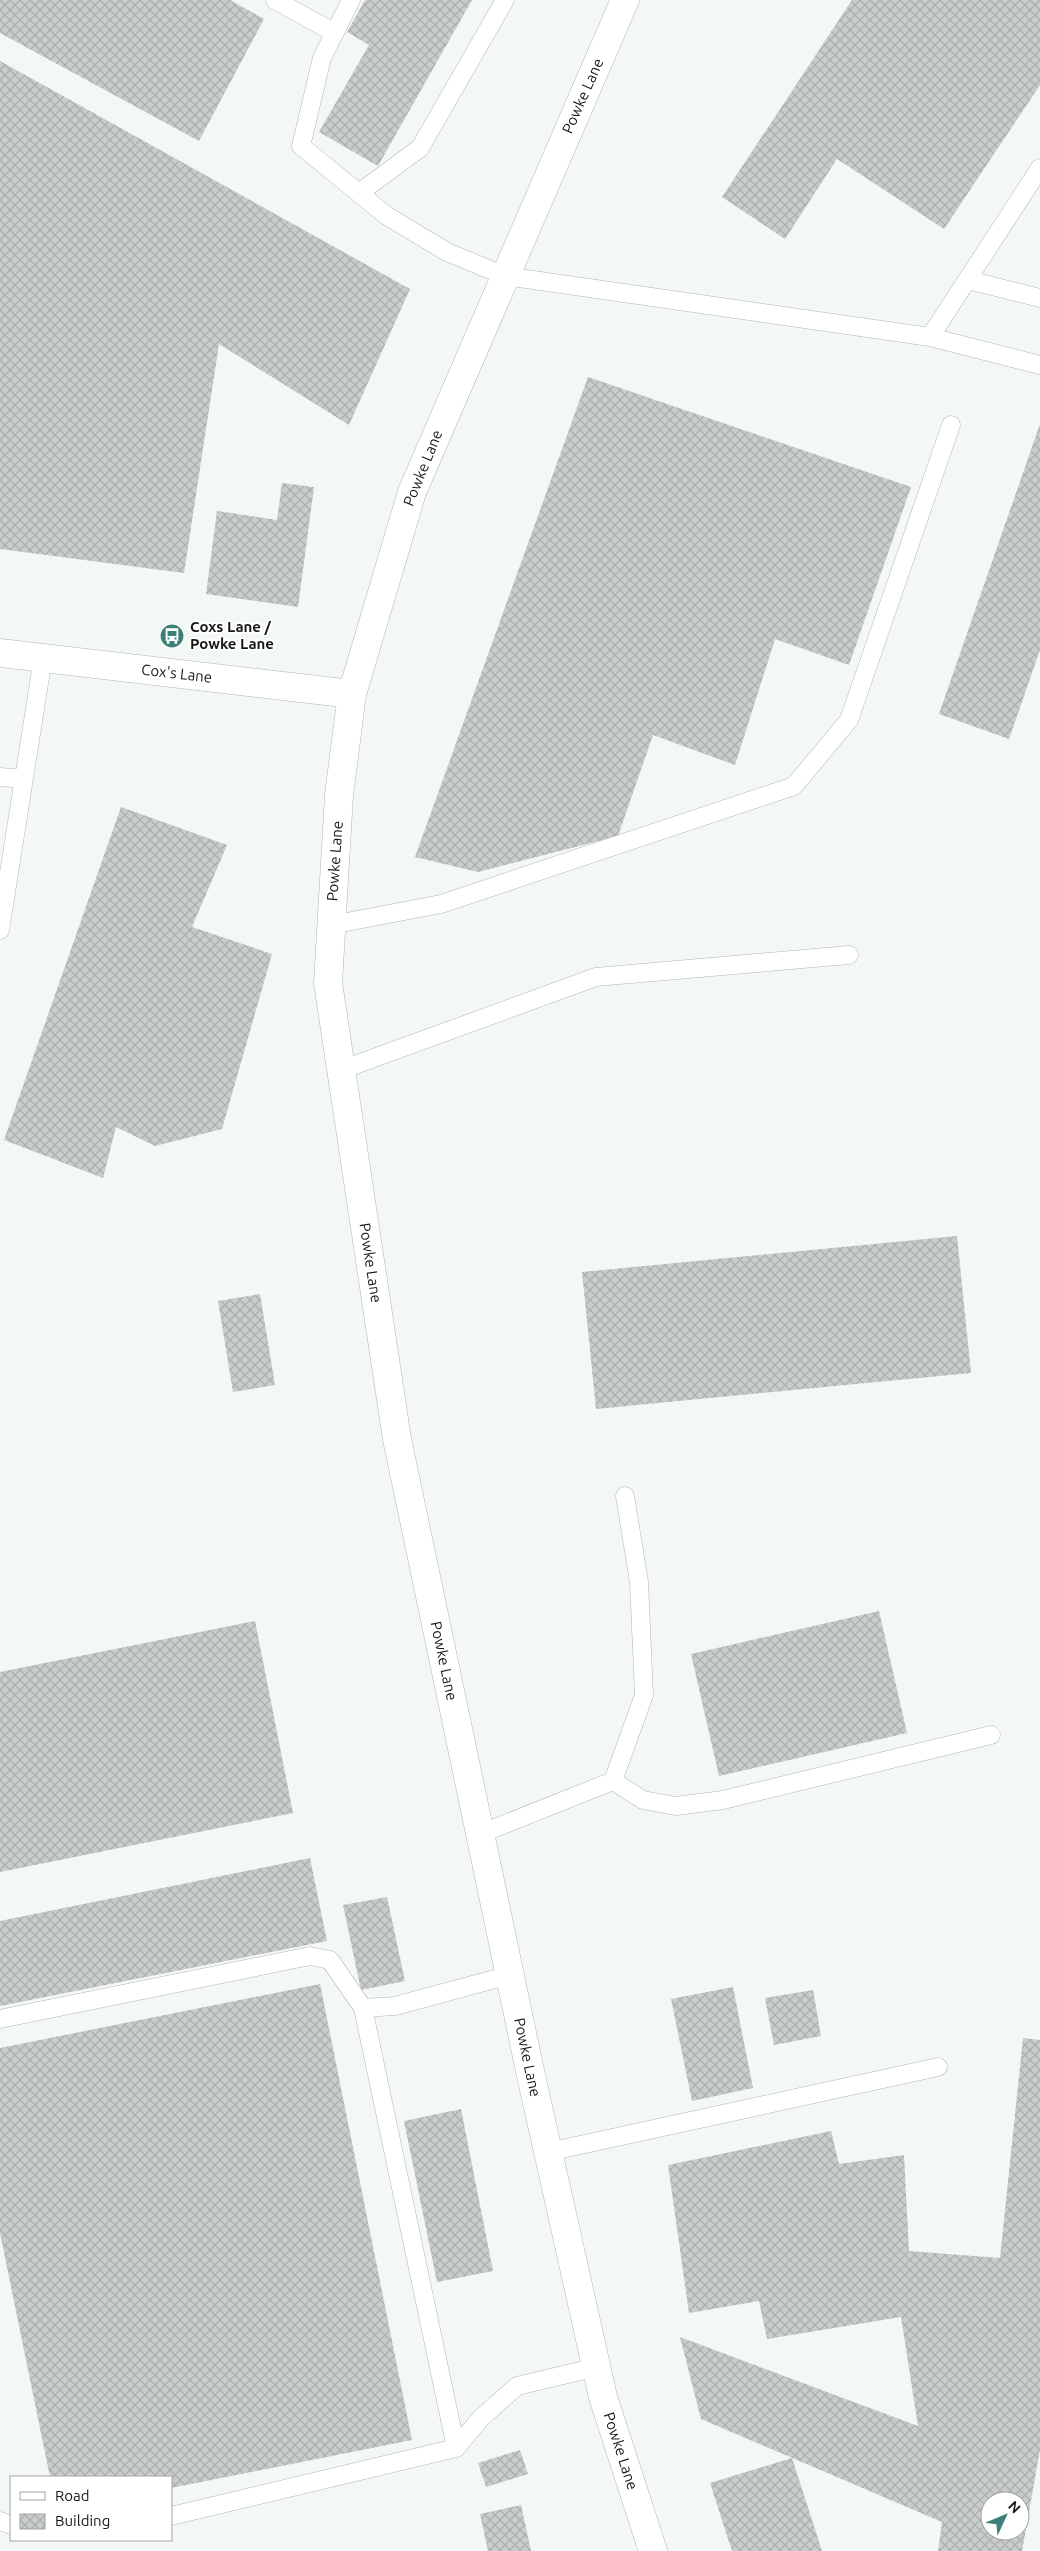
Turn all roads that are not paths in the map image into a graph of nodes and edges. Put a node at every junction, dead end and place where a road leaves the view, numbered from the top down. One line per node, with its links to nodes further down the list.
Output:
1 (275, 0): 5 (lane)
2 (351, 0): 5 (lane)
3 (505, 0): 7 (lane)
4 (625, 0): 8 (street, Powke Lane)
5 (335, 33): 7 (lane)
6 (1040, 168): 9 (lane)
7 (359, 193): 8 (lane)
8 (505, 276): 11 (lane); 16 (street, Powke Lane)
9 (968, 280): 10 (lane); 11 (lane)
10 (1040, 298)
11 (930, 337): 12 (lane)
12 (1040, 365)
13 (951, 425): 19 (lane)
14 (0, 653): 15 (street, Cox's Lane)
15 (43, 658): 16 (street, Cox's Lane); 18 (lane)
16 (352, 694): 19 (street, Powke Lane)
17 (0, 776): 18 (lane)
18 (24, 779): 20 (lane)
19 (331, 926): 22 (street, Powke Lane)
20 (0, 930)
21 (849, 954): 22 (lane)
22 (341, 1070): 26 (street, Powke Lane)
23 (625, 1496): 25 (lane)
24 (991, 1735): 25 (lane)
25 (613, 1781): 26 (lane)
26 (480, 1834): 27 (street, Powke Lane)
27 (510, 1975): 28 (lane); 31 (street, Powke Lane)
28 (363, 2008): 29 (lane); 33 (lane)
29 (0, 2019)
30 (938, 2067): 31 (lane)
31 (548, 2152): 32 (street, Powke Lane)
32 (597, 2367): 33 (lane); 35 (street, Powke Lane)
33 (456, 2448): 34 (lane)
34 (172, 2516)
35 (653, 2551)

